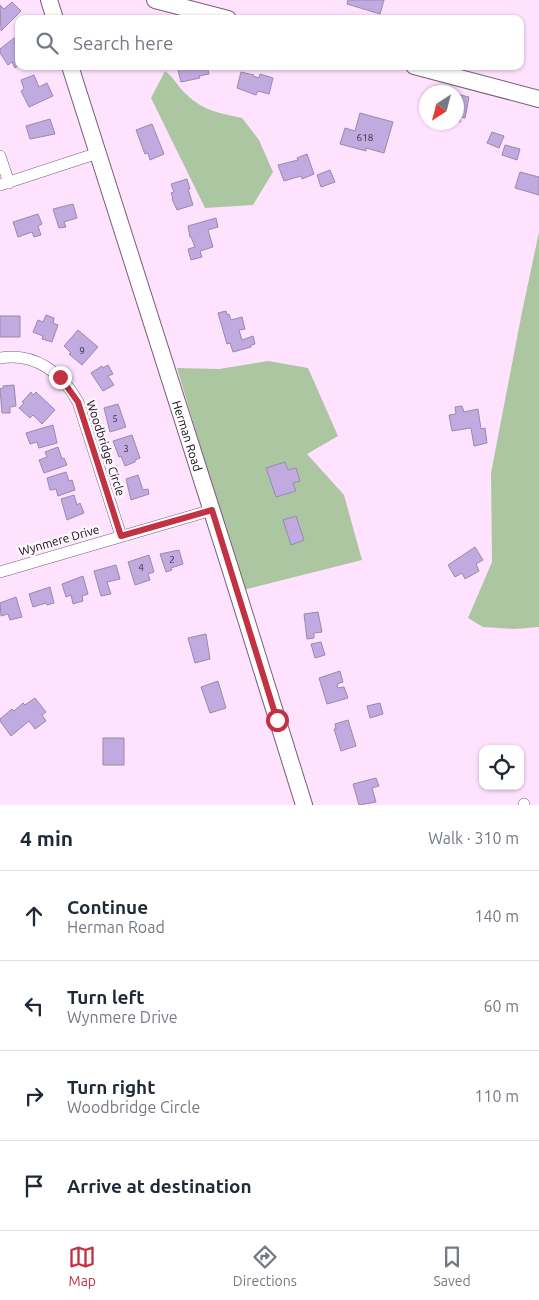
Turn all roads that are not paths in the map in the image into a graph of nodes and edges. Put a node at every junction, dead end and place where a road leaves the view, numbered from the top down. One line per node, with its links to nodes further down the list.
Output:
1 (49, 0): 3 (street)
2 (155, 0): 4 (street)
3 (54, 15)
4 (213, 15)
5 (71, 70): 8 (street, Herman Road)
6 (429, 70): 7 (street)
7 (539, 99)
8 (98, 153): 10 (street); 12 (street, Herman Road)
9 (0, 156): 10 (street)
10 (4, 184)
11 (0, 358): 13 (street, Woodbridge Circle)
12 (212, 510): 13 (street, Wynmere Drive); 15 (street, Herman Road)
13 (121, 536): 14 (street, Wynmere Drive)
14 (0, 572)
15 (304, 805)

